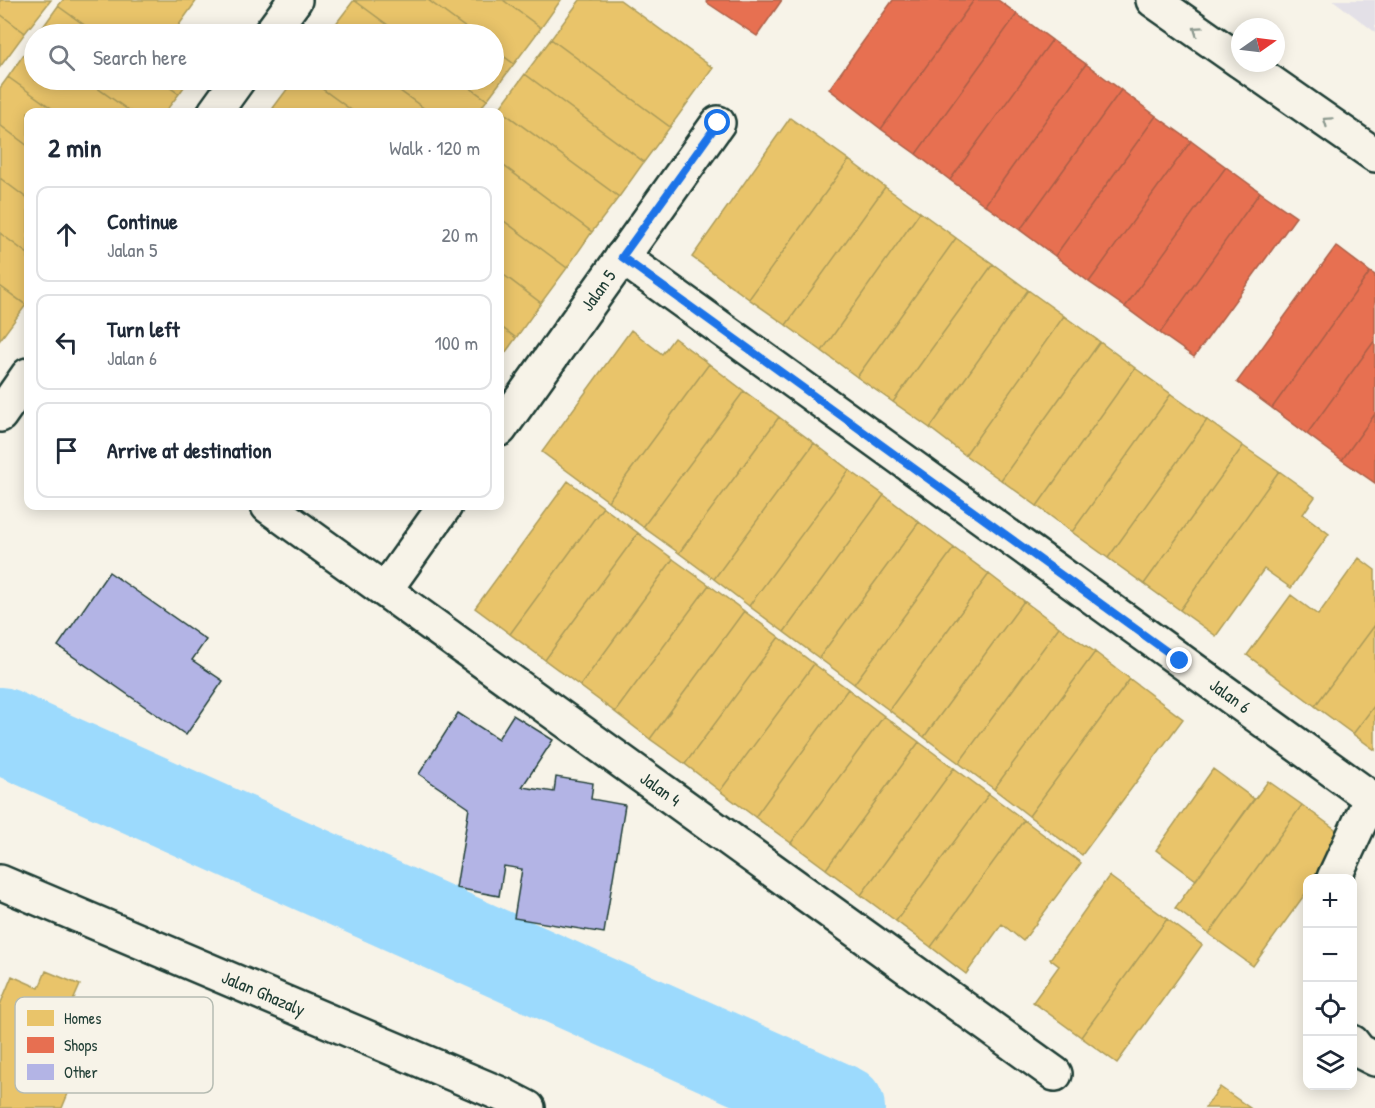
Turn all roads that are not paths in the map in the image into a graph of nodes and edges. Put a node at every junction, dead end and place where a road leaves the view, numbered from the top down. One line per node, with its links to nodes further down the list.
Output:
1 (1153, 0): 2 (street, one-way to 1)
2 (1231, 54)
3 (1256, 72): 7 (street, one-way to 3)
4 (231, 90): 5 (street)
5 (218, 108)
6 (718, 123): 8 (street, Jalan 5)
7 (1375, 155)
8 (622, 257): 11 (street, Jalan 5); 15 (street, Jalan 6)
9 (24, 381): 10 (street)
10 (0, 415)
11 (504, 423)
12 (274, 510): 14 (street, Jalan 4)
13 (442, 510): 14 (street)
14 (385, 590): 19 (street, Jalan 4)
15 (1336, 874)
16 (0, 882): 20 (street, Jalan Ghazaly)
17 (1357, 1048): 18 (street)
18 (1375, 1059)
19 (1055, 1074)
20 (528, 1108)

